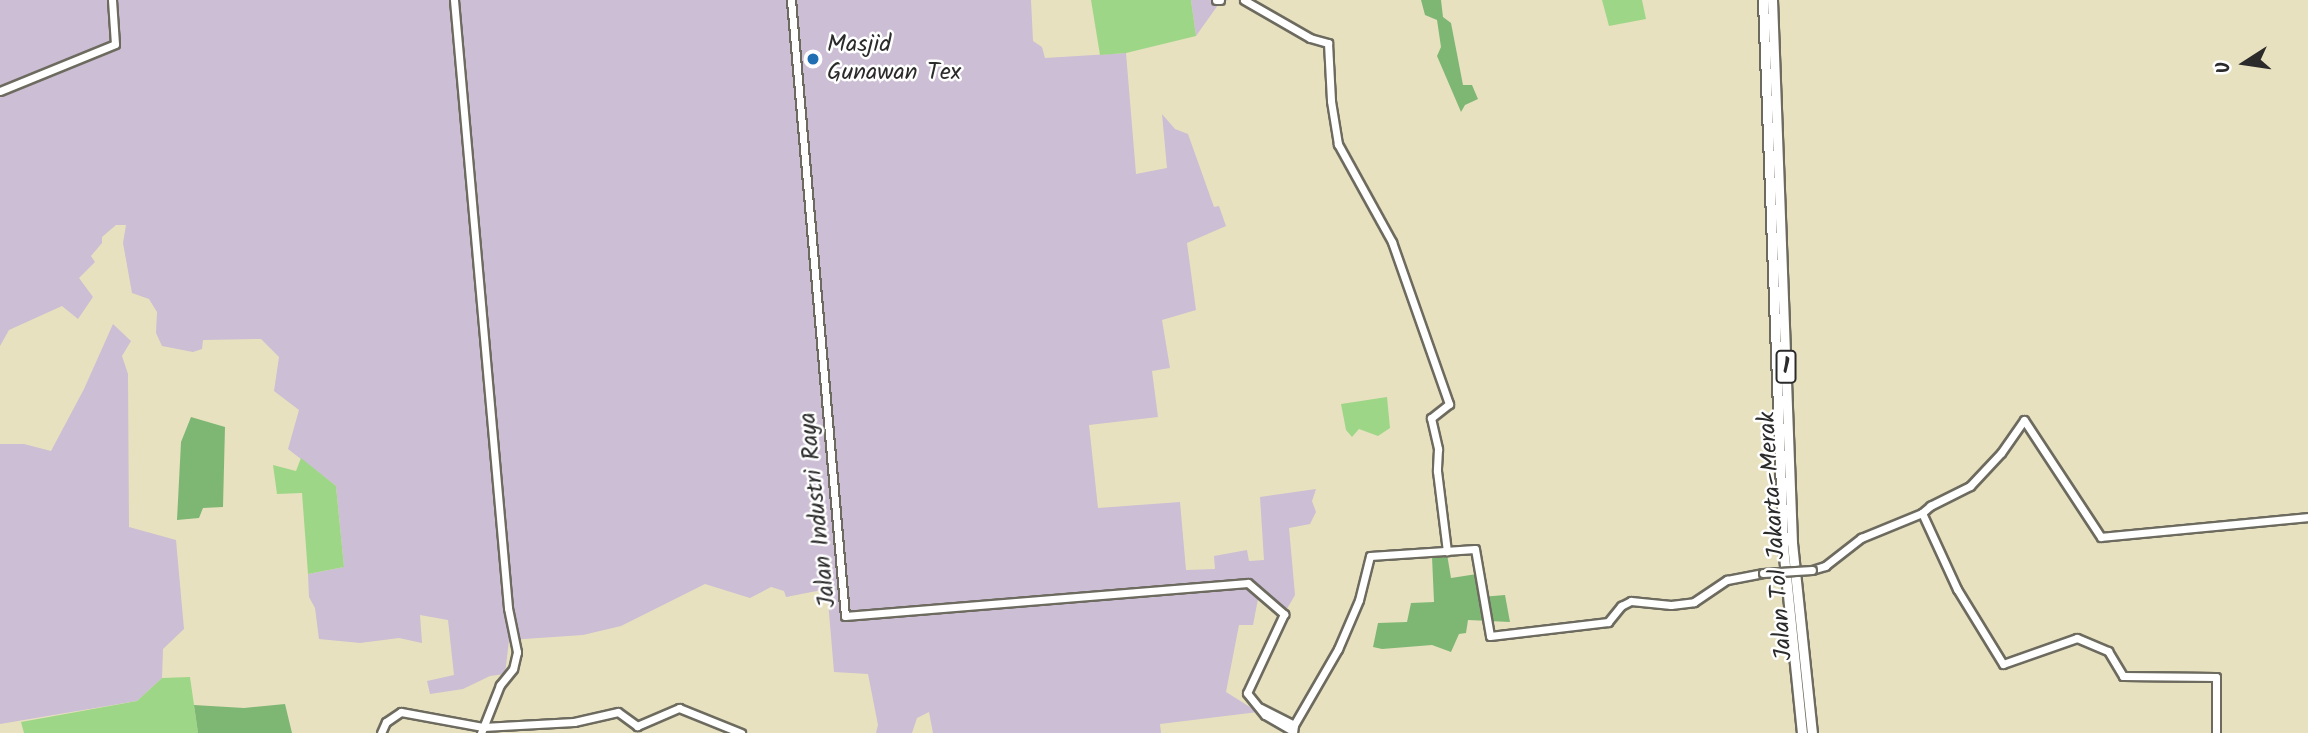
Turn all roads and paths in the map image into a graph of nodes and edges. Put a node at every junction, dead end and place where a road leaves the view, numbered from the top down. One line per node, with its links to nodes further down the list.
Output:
1 (112, 0): 7 (street)
2 (454, 0): 11 (street)
3 (791, 0): 12 (street, Jalan Industri Raya)
4 (1244, 0): 10 (street)
5 (1763, 0): 15 (highway, Jalan Tol Jakarta–Merak / 1)
6 (1772, 0): 16 (highway, Jalan Tol Jakarta–Merak / 1)
7 (0, 91)
8 (1922, 513): 9 (street); 10 (street, bridge); 17 (street)
9 (2308, 517)
10 (1447, 551): 12 (street)
11 (482, 730): 13 (street); 14 (street)
12 (1293, 730)
13 (381, 733)
14 (741, 733)
15 (1802, 733)
16 (1812, 733)
17 (2216, 733)

